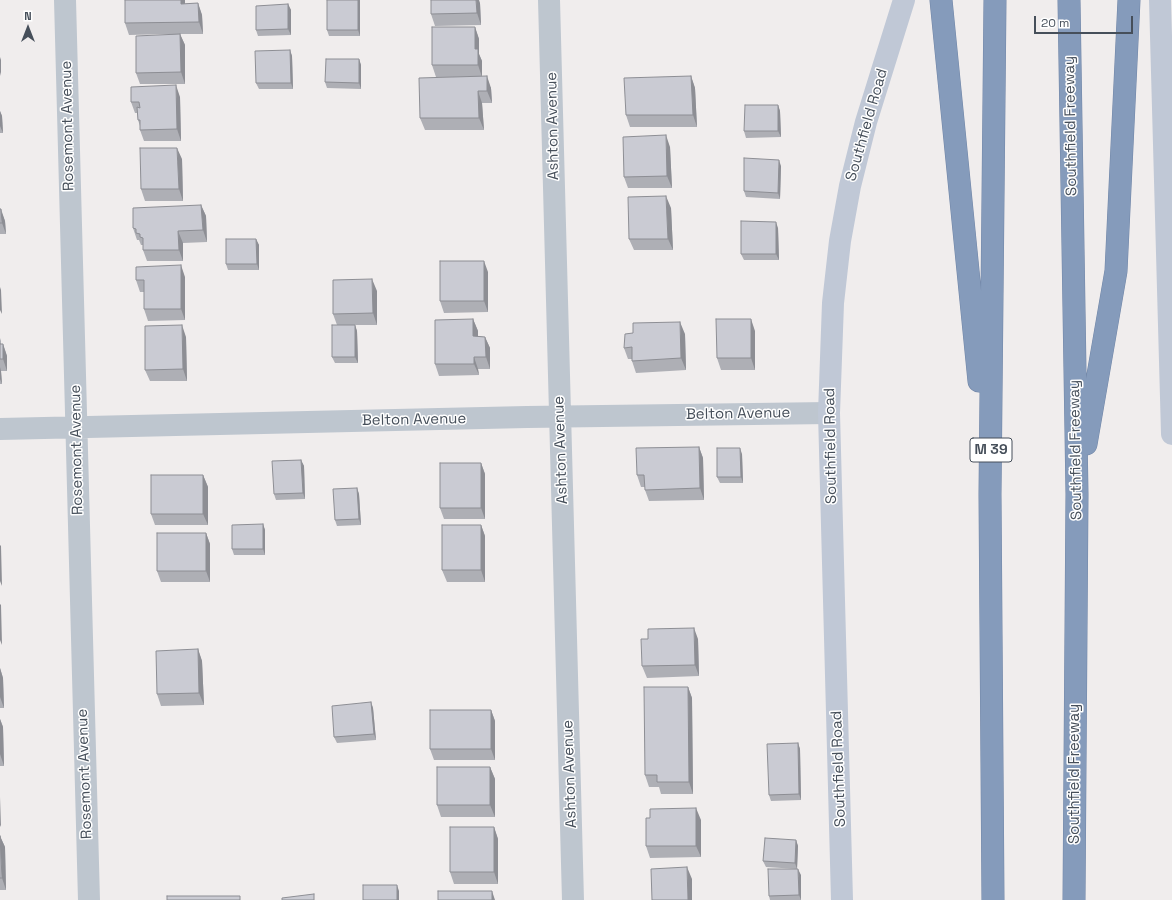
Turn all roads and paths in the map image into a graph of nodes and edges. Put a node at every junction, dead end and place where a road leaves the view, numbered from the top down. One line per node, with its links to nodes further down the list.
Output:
1 (65, 0): 11 (street, Rosemont Avenue)
2 (549, 0): 10 (street, Ashton Avenue)
3 (904, 0): 9 (main road, Southfield Road)
4 (941, 0): 14 (highway)
5 (995, 0): 14 (highway, M 39)
6 (1070, 0): 15 (highway, Southfield Freeway)
7 (1129, 0): 15 (highway)
8 (1160, 0): 13 (main road)
9 (829, 413): 10 (street, Belton Avenue); 18 (main road, Southfield Road)
10 (560, 417): 11 (street, Belton Avenue); 17 (street, Ashton Avenue)
11 (76, 427): 12 (street, Belton Avenue); 16 (street, Rosemont Avenue)
12 (0, 429)
13 (1172, 434)
14 (990, 494): 19 (highway, M 39)
15 (1077, 494): 20 (highway, Southfield Freeway)
16 (88, 900)
17 (573, 900)
18 (842, 900)
19 (993, 900)
20 (1074, 900)

